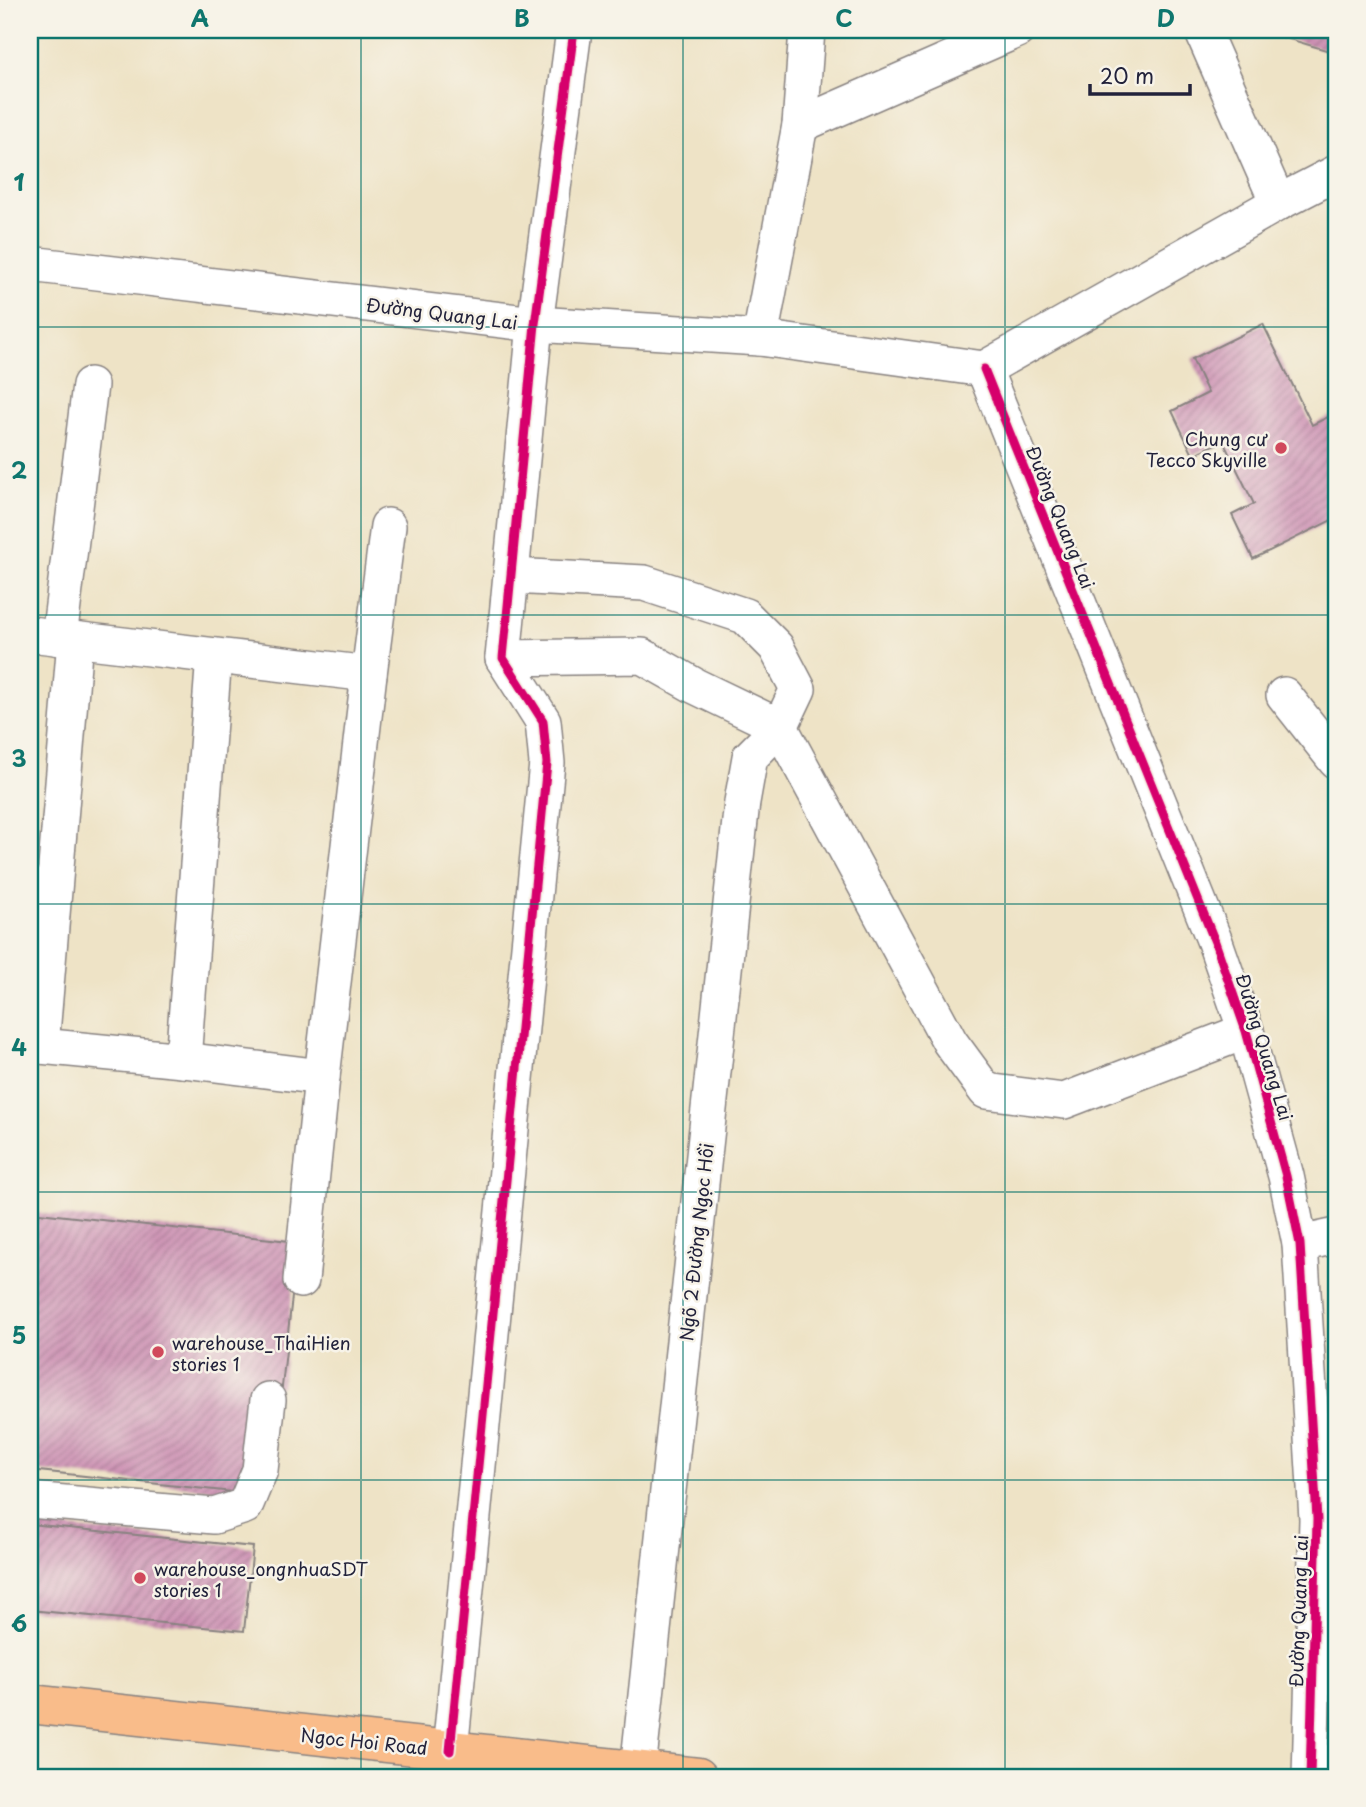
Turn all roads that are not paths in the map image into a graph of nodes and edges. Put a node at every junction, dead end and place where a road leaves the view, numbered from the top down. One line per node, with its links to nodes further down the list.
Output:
1 (573, 30): 10 (street)
2 (807, 30): 6 (street)
3 (1017, 30): 5 (street)
4 (1202, 30): 8 (street)
5 (955, 41): 6 (street)
6 (800, 125): 11 (street)
7 (1336, 173): 8 (street)
8 (1278, 202): 12 (street)
9 (30, 264): 10 (street, Đường Quang Lai)
10 (535, 324): 11 (street, Đường Quang Lai); 15 (street)
11 (760, 338): 12 (street, Đường Quang Lai)
12 (984, 369): 23 (street, Đường Quang Lai)
13 (90, 385): 16 (street)
14 (388, 526): 19 (street)
15 (512, 576): 18 (street); 21 (street, Ngõ 2 Đường Ngọc Hồi)
16 (54, 637): 17 (street); 24 (street)
17 (214, 656): 19 (street); 25 (street)
18 (503, 658): 21 (street); 33 (street)
19 (369, 674): 26 (street)
20 (1284, 695): 22 (street)
21 (780, 727): 23 (street); 34 (street, Ngõ 2 Đường Ngọc Hồi)
22 (1336, 761)
23 (1246, 1031): 28 (street, Đường Quang Lai)
24 (35, 1046): 25 (street)
25 (183, 1060): 26 (street)
26 (321, 1077): 29 (street)
27 (1336, 1237): 28 (street)
28 (1300, 1244): 36 (street, Đường Quang Lai)
29 (301, 1280)
30 (268, 1400): 31 (street)
31 (30, 1500)
32 (30, 1704): 33 (highway, Ngoc Hoi Road)
33 (450, 1751): 34 (highway, Ngoc Hoi Road)
34 (638, 1770): 35 (highway, Ngoc Hoi Road)
35 (698, 1777)
36 (1310, 1777)

